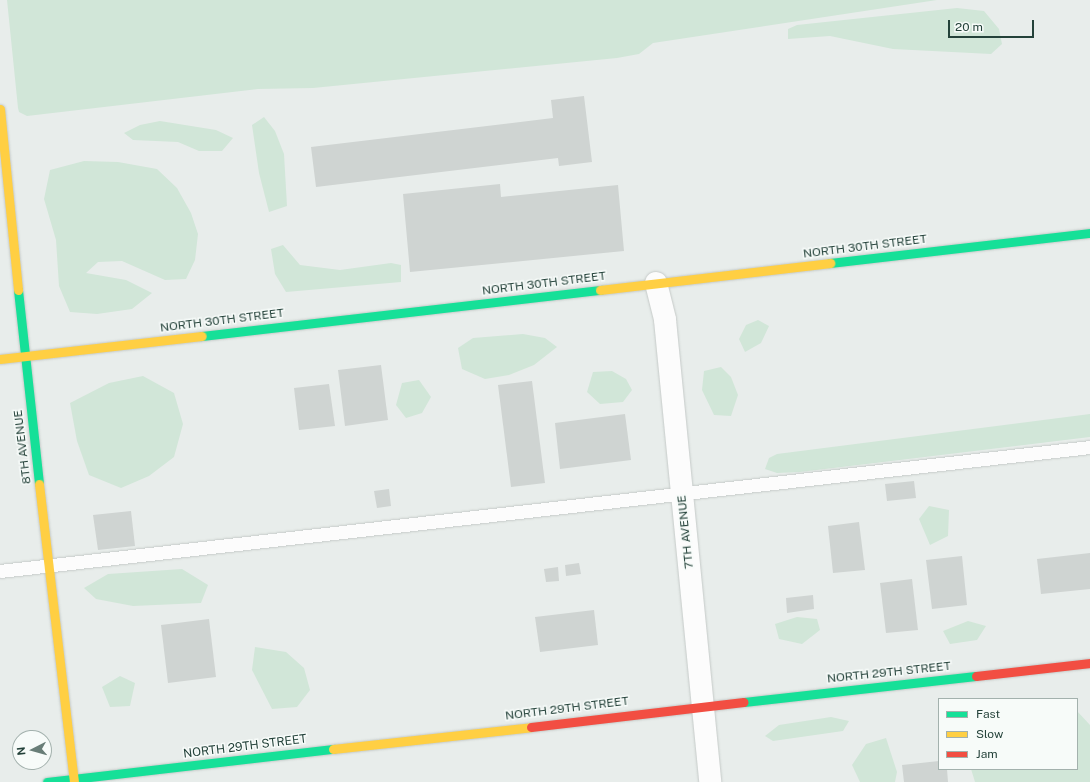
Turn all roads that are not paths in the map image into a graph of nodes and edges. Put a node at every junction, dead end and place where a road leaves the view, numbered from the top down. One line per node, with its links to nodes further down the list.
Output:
1 (0, 109): 4 (street, 8TH AVENUE)
2 (1090, 233): 3 (street, NORTH 30TH STREET)
3 (656, 283): 4 (street, NORTH 30TH STREET); 7 (street, 7TH AVENUE)
4 (24, 356): 5 (street, NORTH 30TH STREET); 8 (street, 8TH AVENUE)
5 (0, 359)
6 (1090, 447): 7 (lane)
7 (683, 495): 8 (lane); 11 (street, 7TH AVENUE)
8 (49, 566): 9 (lane); 12 (street, 8TH AVENUE)
9 (0, 571)
10 (1090, 663): 11 (street, NORTH 29TH STREET)
11 (703, 706): 12 (street, NORTH 29TH STREET); 14 (street, 7TH AVENUE)
12 (74, 781): 13 (street, NORTH 29TH STREET)
13 (47, 782)
14 (710, 782)

